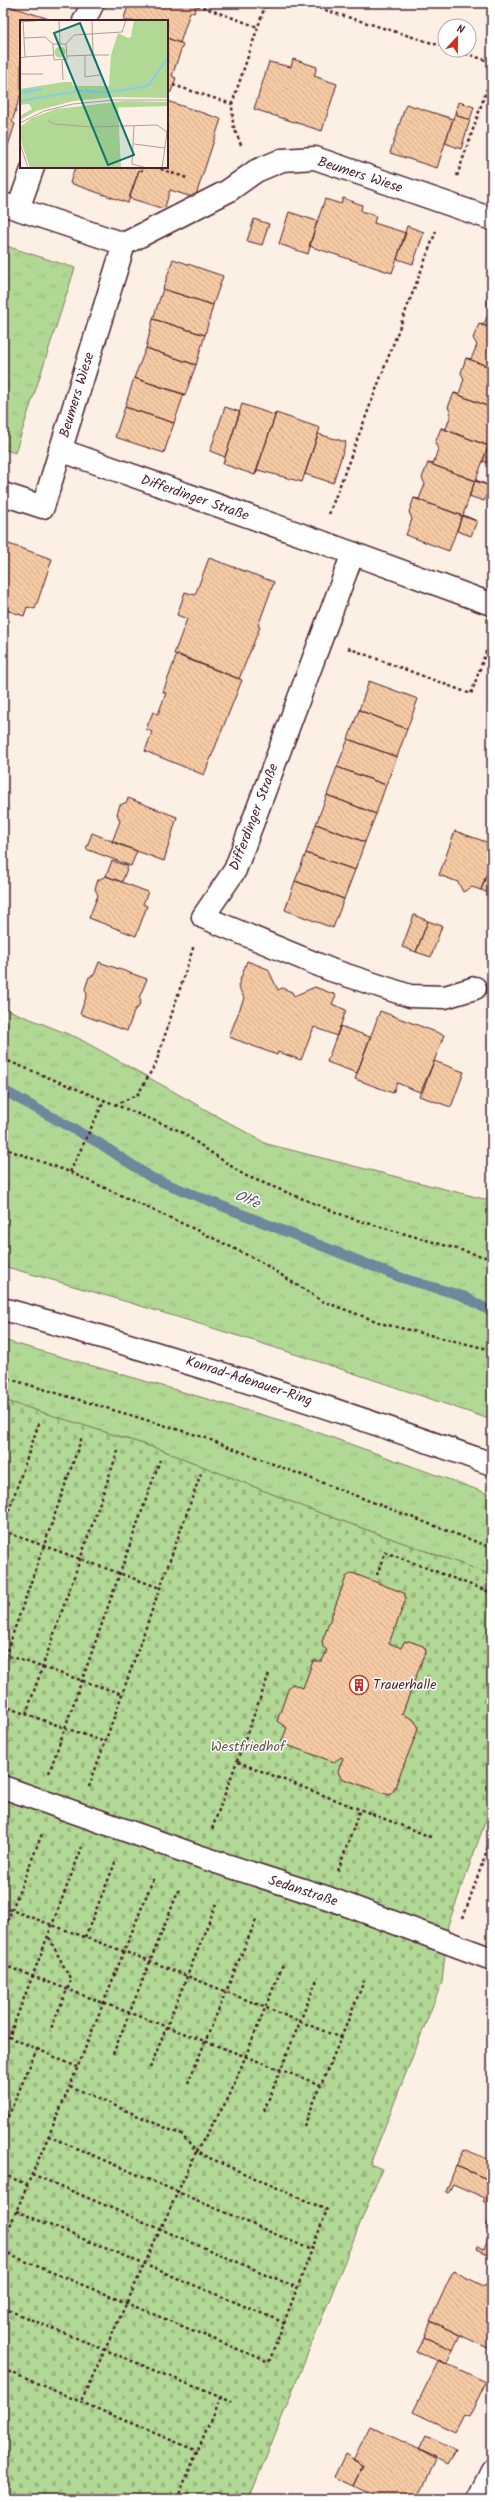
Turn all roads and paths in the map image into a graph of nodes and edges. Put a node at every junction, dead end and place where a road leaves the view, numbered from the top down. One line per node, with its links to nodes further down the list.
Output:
1 (93, 3): 5 (street)
2 (266, 3): 6 (path)
3 (302, 3): 7 (path)
4 (197, 5): 6 (path)
5 (84, 20)
6 (258, 28): 12 (path)
7 (437, 45)
8 (477, 57): 9 (path)
9 (492, 62)
10 (492, 74): 15 (path)
11 (173, 85): 12 (path)
12 (232, 104): 14 (path)
13 (32, 168): 16 (street)
14 (256, 171): 15 (street, Beumers Wiese); 18 (street, Beumers Wiese)
15 (447, 204): 17 (street, Beumers Wiese); 21 (path)
16 (11, 207): 18 (street)
17 (492, 219)
18 (124, 244): 19 (street, Beumers Wiese)
19 (60, 450): 20 (street, Beumers Wiese); 21 (street, Differdinger Straße)
20 (3, 494)
21 (319, 541): 22 (street, Differdinger Straße)
22 (353, 553): 23 (street, Differdinger Straße); 25 (street, Differdinger Straße)
23 (492, 603)
24 (492, 635): 25 (path)
25 (321, 638): 26 (street, Differdinger Straße)
26 (203, 917): 27 (street); 30 (path)
27 (476, 988)
28 (3, 1058): 29 (path)
29 (104, 1101): 30 (path); 32 (path)
30 (115, 1105): 33 (path)
31 (3, 1148): 32 (path)
32 (70, 1172): 35 (path)
33 (492, 1259)
34 (3, 1308): 41 (street, Konrad-Adenauer-Ring)
35 (492, 1350)
36 (3, 1377): 45 (path)
37 (39, 1423): 43 (path)
38 (82, 1437): 44 (path)
39 (119, 1448): 46 (path)
40 (160, 1460): 47 (path)
41 (492, 1464)
42 (201, 1472): 49 (path)
43 (3, 1530): 44 (path)
44 (44, 1546): 46 (path); 51 (path)
45 (492, 1548)
46 (80, 1559): 47 (path); 53 (path)
47 (120, 1574): 49 (path); 55 (path)
48 (377, 1575): 50 (path)
49 (160, 1588): 56 (path)
50 (492, 1593)
51 (4, 1654): 52 (path); 53 (path)
52 (3, 1662)
53 (43, 1667): 55 (path); 58 (path)
54 (269, 1674): 61 (path)
55 (83, 1680): 56 (path); 59 (path)
56 (122, 1694): 60 (path)
57 (3, 1706): 58 (path)
58 (26, 1714): 59 (path)
59 (66, 1729): 60 (path); 63 (path)
60 (105, 1742): 65 (path)
61 (238, 1762): 64 (path); 69 (path)
62 (3, 1787): 63 (street, Sedanstraße)
63 (39, 1800): 65 (street, Sedanstraße)
64 (360, 1809): 68 (path); 73 (path)
65 (86, 1816): 69 (street, Sedanstraße); 78 (path)
66 (42, 1834): 76 (path)
67 (492, 1836): 82 (path)
68 (431, 1837)
69 (201, 1857): 73 (street, Sedanstraße)
70 (115, 1863): 80 (path)
71 (154, 1877): 83 (path)
72 (180, 1887): 85 (path)
73 (328, 1898): 82 (street, Sedanstraße)
74 (217, 1902): 89 (path)
75 (3, 1907): 76 (path)
76 (12, 1910): 78 (path); 79 (path)
77 (257, 1917): 93 (path)
78 (53, 1925): 80 (path); 81 (path)
79 (3, 1932)
80 (85, 1937): 83 (path)
81 (48, 1938): 88 (path); 92 (path)
82 (454, 1945): 84 (street, Sedanstraße)
83 (124, 1952): 85 (path); 94 (path)
84 (492, 1959)
85 (150, 1961): 89 (path); 96 (path)
86 (283, 1964): 95 (path)
87 (3, 1965): 88 (path)
88 (34, 1977): 92 (path); 101 (path)
89 (188, 1977): 93 (path); 98 (path)
90 (318, 1977): 97 (path)
91 (364, 1981): 102 (path)
92 (67, 1990): 94 (path); 99 (path)
93 (226, 1992): 95 (path); 103 (path)
94 (103, 2004): 96 (path); 107 (path)
95 (266, 2008): 97 (path); 106 (path)
96 (129, 2014): 98 (path); 105 (path)
97 (300, 2021): 102 (path); 109 (path)
98 (168, 2028): 103 (path); 108 (path)
99 (50, 2031)
100 (3, 2034): 101 (path)
101 (9, 2037): 104 (path)
102 (341, 2038): 111 (path)
103 (206, 2042): 106 (path); 110 (path)
104 (37, 2049): 107 (path); 115 (path)
105 (113, 2054)
106 (246, 2057): 109 (path); 117 (path)
107 (77, 2067): 112 (path)
108 (150, 2068)
109 (280, 2070): 111 (path); 113 (path)
110 (188, 2082)
111 (321, 2085): 114 (path)
112 (70, 2086): 116 (path); 117 (path)
113 (264, 2111)
114 (304, 2126)
115 (3, 2128)
116 (48, 2136): 119 (path); 121 (path)
117 (196, 2152): 121 (path); 125 (path)
118 (3, 2174): 120 (path)
119 (32, 2174): 120 (path); 123 (path)
120 (28, 2184): 122 (path)
121 (178, 2193): 123 (path); 125 (path)
122 (16, 2211): 124 (path); 127 (path)
123 (161, 2230): 127 (path); 128 (path)
124 (3, 2242)
125 (312, 2250): 128 (path)
126 (3, 2252): 129 (path)
127 (144, 2265): 129 (path); 133 (path)
128 (298, 2288): 133 (path)
129 (127, 2302): 133 (path); 134 (path)
130 (3, 2308): 131 (path)
131 (8, 2310): 132 (path); 134 (path)
132 (3, 2322)
133 (285, 2323)
134 (106, 2349): 136 (path); 137 (path)
135 (3, 2369): 137 (path)
136 (220, 2398): 138 (path); 139 (path)
137 (81, 2401): 139 (path)
138 (232, 2402)
139 (197, 2451): 141 (path)
140 (492, 2472): 142 (street)
141 (177, 2499)
142 (478, 2499)

